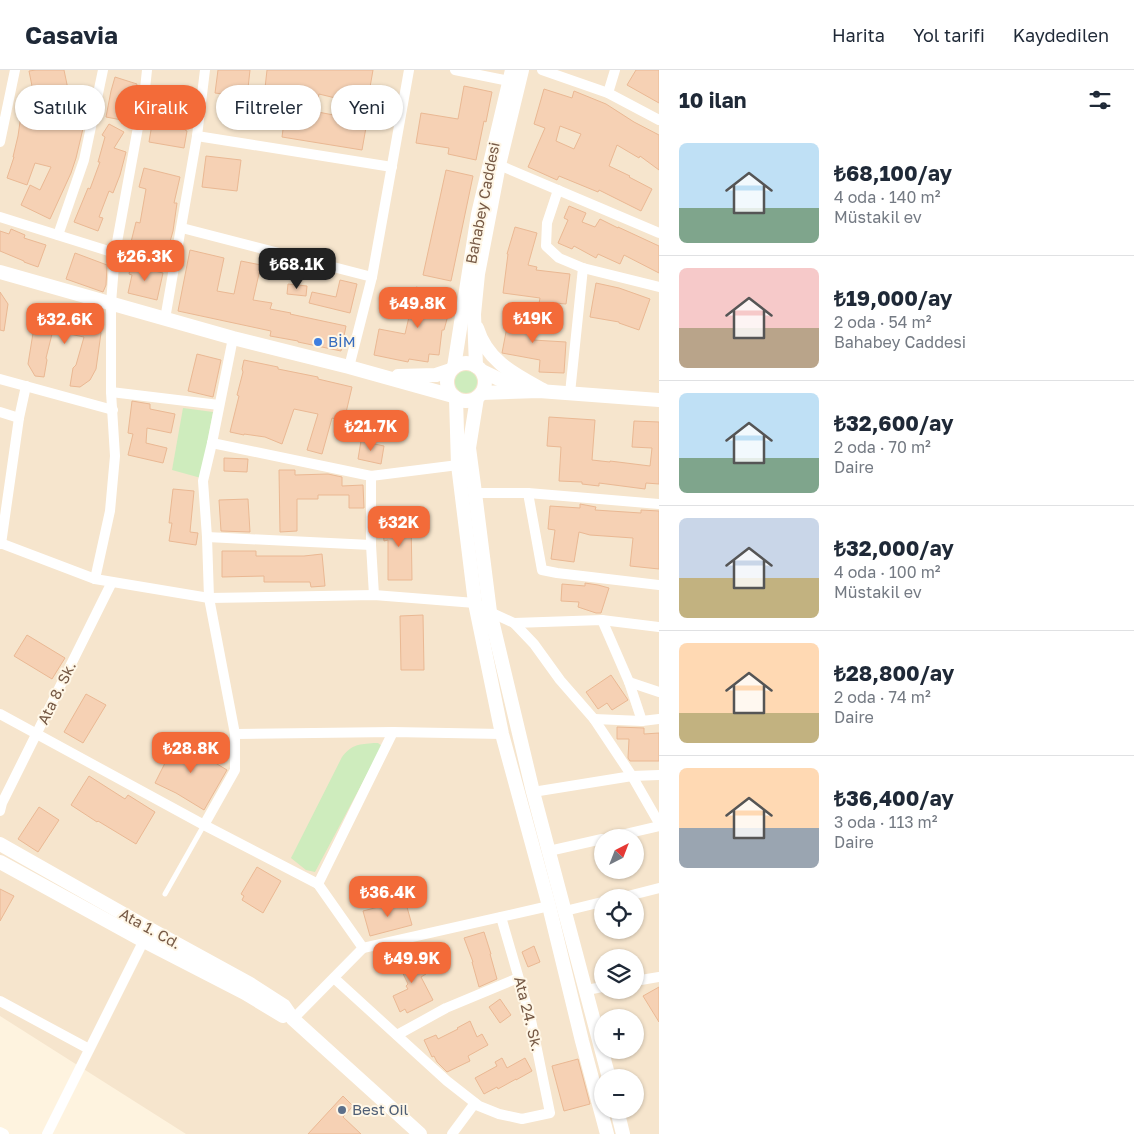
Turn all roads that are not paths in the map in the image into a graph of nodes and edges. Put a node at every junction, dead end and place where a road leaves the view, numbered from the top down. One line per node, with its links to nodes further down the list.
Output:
1 (15, 70): 14 (street)
2 (103, 70): 21 (street)
3 (147, 70): 22 (street)
4 (205, 70): 13 (street)
5 (409, 70): 16 (street)
6 (456, 70): 10 (street)
7 (522, 70): 15 (street, Bahabey Caddesi)
8 (542, 70): 11 (street)
9 (615, 70): 11 (street)
10 (510, 76): 34 (street, Bahabey Caddesi)
11 (608, 93): 12 (street)
12 (659, 120)
13 (198, 136): 16 (street); 19 (street)
14 (0, 142)
15 (500, 165): 17 (street); 29 (street, Bahabey Caddesi)
16 (392, 166): 26 (street)
17 (558, 190): 20 (street); 24 (street)
18 (0, 217): 21 (street)
19 (182, 228): 23 (street); 26 (street)
20 (659, 233)
21 (58, 235): 22 (street)
22 (115, 253): 23 (street); 28 (street)
23 (175, 265): 30 (street)
24 (583, 268): 27 (street); 40 (street)
25 (0, 272): 28 (street)
26 (372, 277): 32 (street)
27 (659, 287)
28 (111, 304): 30 (street); 39 (street)
29 (474, 314): 33 (street, Bahabey Caddesi); 38 (street)
30 (165, 318): 31 (street)
31 (233, 338): 32 (street); 44 (street)
32 (350, 367): 35 (street)
33 (479, 368): 34 (street); 38 (street); 41 (street)
34 (453, 369): 35 (street); 42 (street)
35 (387, 377): 42 (street)
36 (0, 379): 37 (street)
37 (26, 386): 45 (street); 47 (street)
38 (542, 391): 40 (street); 41 (street)
39 (111, 392): 44 (street); 45 (street)
40 (570, 393): 43 (street)
41 (479, 396): 42 (street); 51 (street)
42 (455, 397): 49 (street)
43 (659, 400)
44 (219, 405): 48 (street)
45 (113, 410): 57 (street)
46 (0, 412): 47 (street)
47 (19, 418): 55 (street)
48 (212, 443): 50 (street); 54 (street)
49 (458, 465): 50 (street); 62 (street)
50 (371, 476): 56 (street)
51 (476, 493): 52 (street); 63 (street)
52 (528, 493): 53 (street); 59 (street)
53 (659, 504)
54 (207, 537): 56 (street); 61 (street)
55 (0, 543): 57 (street)
56 (371, 545): 60 (street)
57 (95, 579): 58 (street)
58 (112, 582): 61 (street); 74 (street, Ata 8. Sk.)
59 (659, 585)
60 (374, 595): 61 (street); 62 (street)
61 (209, 598): 75 (street)
62 (476, 603): 76 (street)
63 (490, 612): 65 (street); 79 (street)
64 (602, 620): 65 (street); 66 (street); 67 (street)
65 (514, 623): 70 (street)
66 (659, 627)
67 (629, 682): 68 (street); 72 (street)
68 (659, 692)
69 (0, 714): 74 (street)
70 (594, 718): 72 (street); 78 (street)
71 (659, 719): 72 (street)
72 (642, 720)
73 (393, 732): 75 (street); 76 (street); 88 (street)
74 (37, 734): 80 (street, Ata 8. Sk.); 82 (street)
75 (235, 734): 82 (street)
76 (502, 734): 93 (street)
77 (659, 775): 78 (street)
78 (632, 776): 79 (street); 81 (street)
79 (534, 792): 86 (street)
80 (1, 806)
81 (659, 824): 83 (street)
82 (204, 825): 88 (street); 91 (lane)
83 (641, 829)
84 (594, 841): 86 (street)
85 (0, 844): 96 (street, Ata 1. Cd.)
86 (549, 851): 94 (street)
87 (0, 862): 96 (street, Ata 1. Cd.)
88 (318, 884): 97 (street)
89 (659, 888): 90 (street)
90 (644, 892)
91 (165, 894)
92 (594, 904): 94 (street)
93 (549, 906): 95 (street); 116 (street)
94 (565, 911): 103 (street)
95 (502, 916): 97 (street); 100 (street, Ata 24. Sk.)
96 (147, 935): 105 (street, Ata 1. Cd.); 107 (street)
97 (363, 948): 99 (street)
98 (659, 977): 101 (street)
99 (334, 978): 105 (street); 106 (street)
100 (518, 978): 106 (street); 109 (street, Ata 24. Sk.)
101 (644, 980)
102 (594, 989): 103 (street)
103 (587, 990): 108 (street)
104 (0, 1001): 107 (street)
105 (294, 1020): 114 (street, Ata 1. Cd.)
106 (397, 1035): 109 (street)
107 (89, 1049): 113 (street)
108 (607, 1069)
109 (475, 1103): 115 (street)
110 (619, 1119): 117 (street)
111 (0, 1132): 112 (street)
112 (4, 1134)
113 (47, 1134)
114 (420, 1134)
115 (452, 1134)
116 (607, 1134)
117 (623, 1134)

